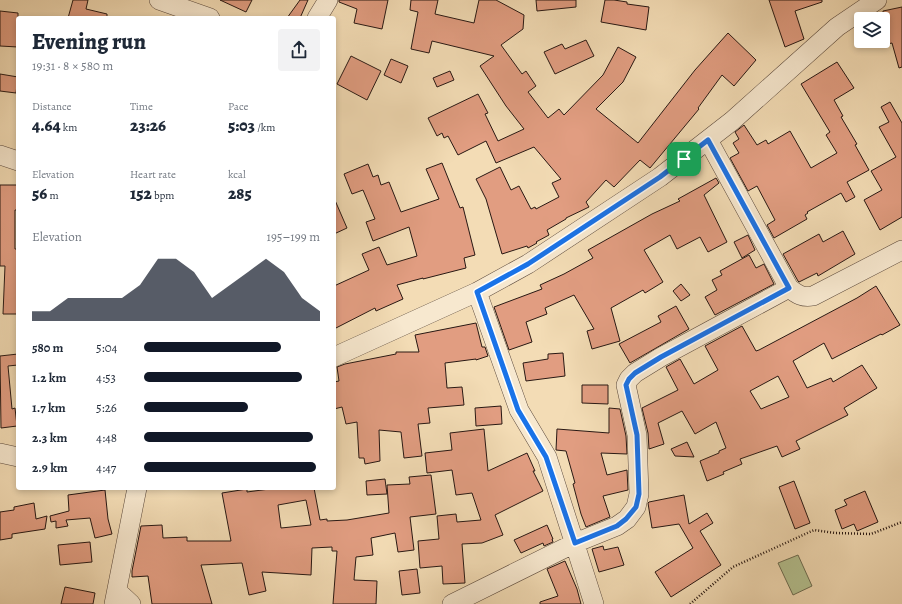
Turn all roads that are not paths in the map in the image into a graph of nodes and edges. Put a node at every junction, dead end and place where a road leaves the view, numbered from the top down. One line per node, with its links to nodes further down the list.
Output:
1 (159, 0): 4 (street)
2 (328, 0): 5 (street)
3 (877, 0): 6 (street)
4 (204, 16)
5 (318, 16)
6 (708, 140): 10 (street); 11 (street)
7 (0, 155): 8 (street)
8 (16, 160)
9 (902, 250): 10 (street)
10 (789, 288): 16 (street)
11 (477, 292): 12 (street); 16 (street)
12 (336, 356)
13 (0, 452): 14 (street)
14 (16, 456)
15 (137, 490): 17 (street)
16 (575, 543): 19 (street); 20 (street)
17 (115, 598): 18 (street)
18 (131, 604)
19 (452, 604)
20 (594, 604)

